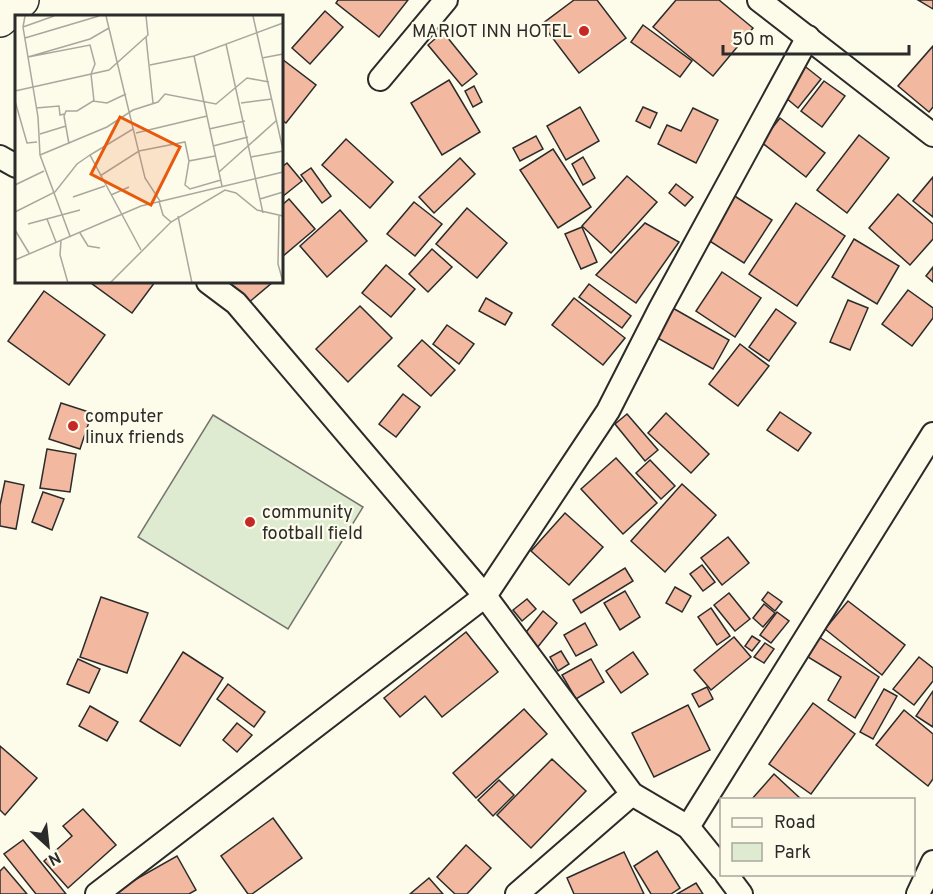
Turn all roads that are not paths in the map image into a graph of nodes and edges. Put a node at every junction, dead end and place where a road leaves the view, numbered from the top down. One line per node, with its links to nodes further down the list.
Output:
1 (22, 0): 4 (highway)
2 (446, 0): 6 (street)
3 (759, 0): 5 (street)
4 (0, 20)
5 (808, 37): 7 (street); 12 (street)
6 (380, 79)
7 (933, 135)
8 (0, 157): 9 (street)
9 (15, 165)
10 (211, 284): 12 (street)
11 (933, 434): 14 (street)
12 (485, 596): 13 (street); 18 (street)
13 (632, 794): 14 (street); 19 (street)
14 (688, 827): 16 (street)
15 (933, 862): 21 (street)
16 (720, 867)
17 (728, 876): 20 (street)
18 (97, 894)
19 (517, 894)
20 (741, 894)
21 (918, 894)

